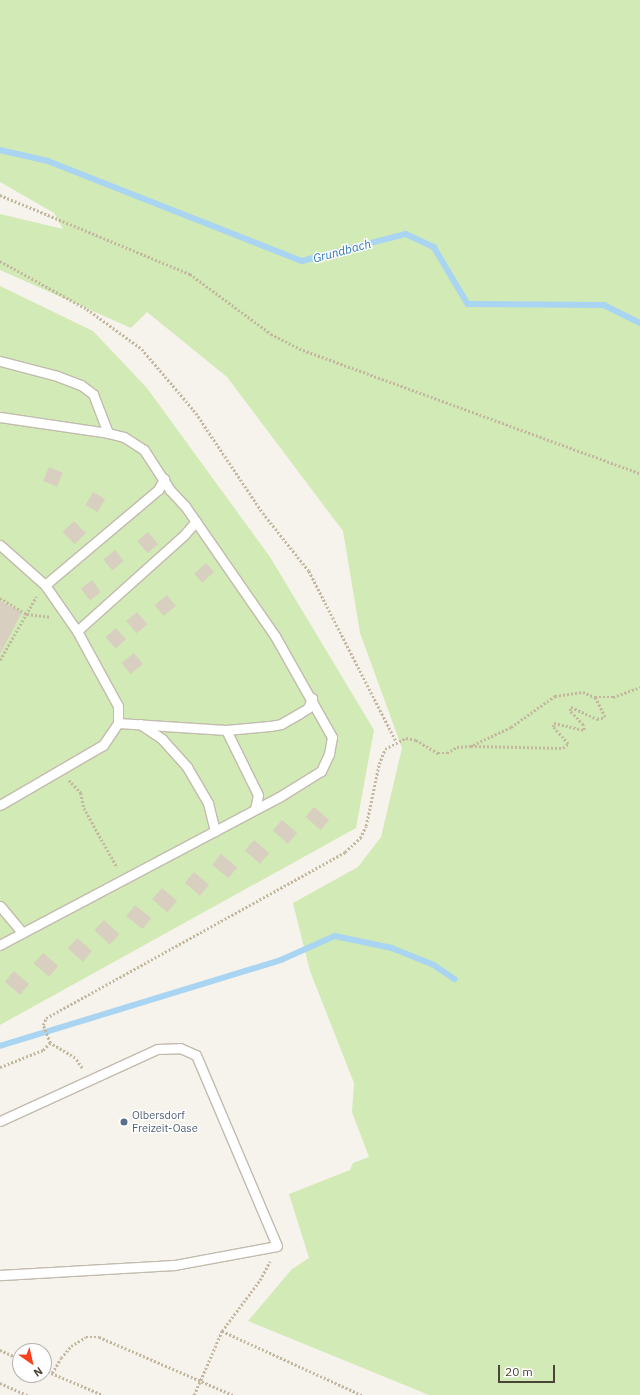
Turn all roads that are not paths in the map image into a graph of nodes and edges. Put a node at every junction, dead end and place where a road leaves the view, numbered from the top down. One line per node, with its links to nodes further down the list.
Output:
1 (0, 361): 3 (lane)
2 (0, 418): 3 (lane)
3 (108, 433): 4 (lane)
4 (164, 478): 5 (lane); 7 (lane)
5 (196, 521): 8 (lane); 9 (lane)
6 (0, 545): 7 (lane)
7 (45, 585): 8 (lane)
8 (78, 631): 10 (lane)
9 (312, 698): 12 (lane); 14 (lane)
10 (118, 724): 11 (lane); 13 (lane)
11 (140, 724): 12 (lane); 15 (lane)
12 (226, 730): 14 (lane)
13 (0, 805)
14 (255, 809): 15 (lane)
15 (215, 831): 17 (lane)
16 (0, 906): 17 (lane)
17 (23, 933): 18 (lane)
18 (0, 945)
19 (0, 1121): 20 (lane)
20 (0, 1275)

